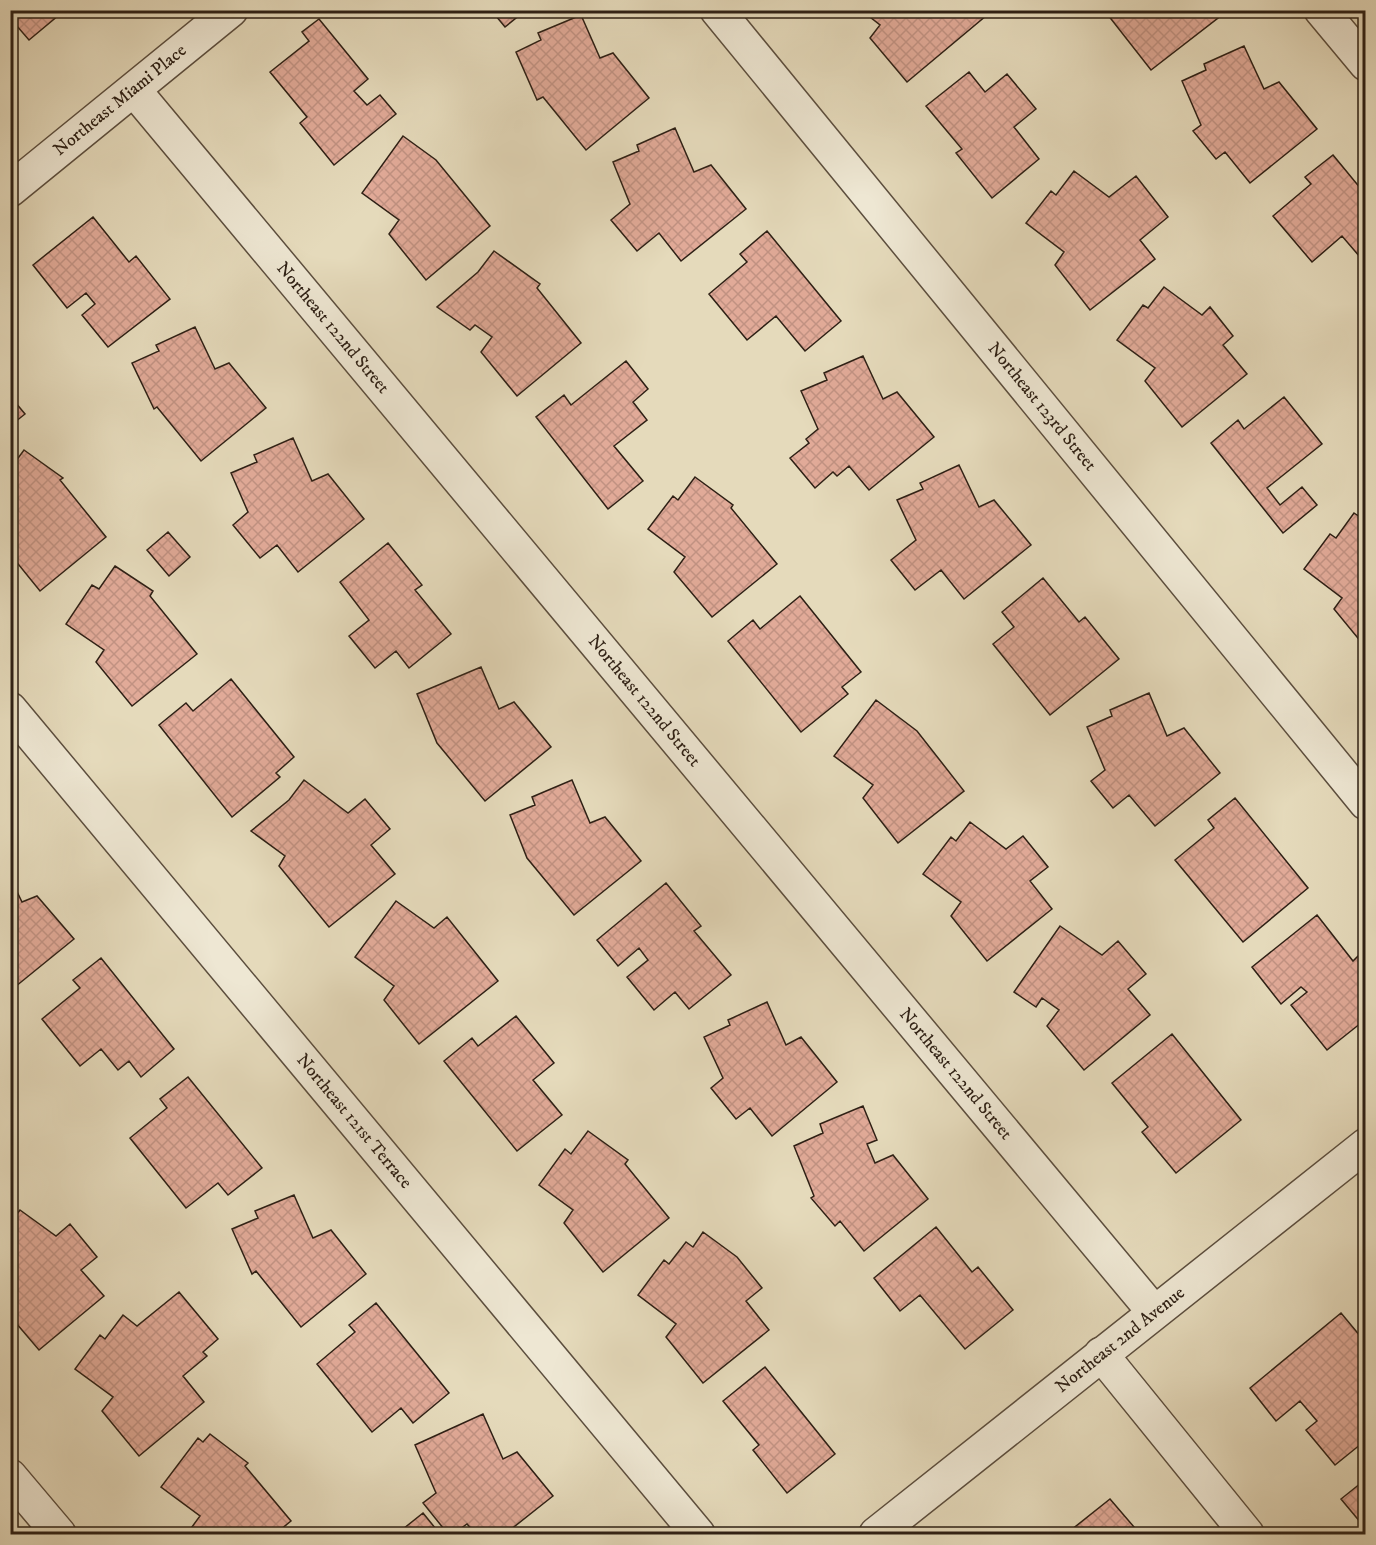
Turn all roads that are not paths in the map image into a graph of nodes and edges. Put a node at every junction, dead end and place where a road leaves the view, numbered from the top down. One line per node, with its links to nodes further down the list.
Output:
1 (231, 10): 5 (street, Northeast Miami Place)
2 (717, 10): 8 (street, Northeast 123rd Street)
3 (1320, 10): 4 (street)
4 (1365, 64)
5 (134, 90): 6 (street, Northeast Miami Place); 10 (street, Northeast 122nd Street)
6 (10, 190)
7 (10, 709): 14 (street, Northeast 121st Terrace)
8 (1365, 803)
9 (1365, 1145): 10 (street, Northeast 2nd Avenue)
10 (1154, 1312): 11 (street, Northeast 2nd Avenue)
11 (1101, 1354): 15 (street, Northeast 2nd Avenue); 16 (street)
12 (10, 1476): 13 (street)
13 (59, 1534)
14 (698, 1534)
15 (876, 1534)
16 (1247, 1534)

